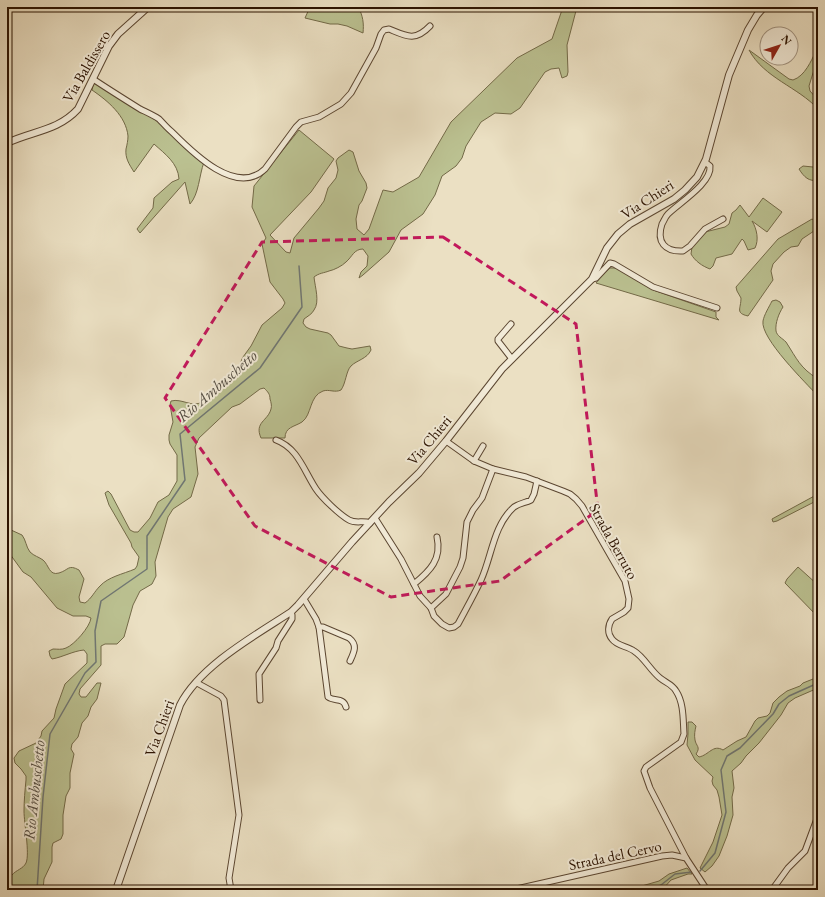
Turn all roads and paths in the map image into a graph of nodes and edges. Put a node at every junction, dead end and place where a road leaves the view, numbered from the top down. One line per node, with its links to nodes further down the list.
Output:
1 (148, 7): 4 (street, Via Baldissero)
2 (764, 7): 6 (street, Via Chieri)
3 (430, 26): 4 (street)
4 (93, 78): 5 (street, Via Baldissero)
5 (7, 142)
6 (705, 162): 7 (street); 8 (street, Via Chieri)
7 (722, 219)
8 (592, 279): 9 (street); 11 (street, Via Chieri)
9 (716, 308)
10 (510, 324): 11 (street)
11 (512, 359): 13 (street, Via Chieri)
12 (276, 440): 18 (street)
13 (446, 441): 15 (street, Strada Berruto); 18 (street, Via Chieri)
14 (483, 446): 15 (street)
15 (474, 461): 16 (street, Strada Berruto)
16 (493, 469): 17 (street, Strada Berruto); 22 (street)
17 (537, 481): 22 (street); 30 (street, Strada Berruto)
18 (372, 520): 20 (street); 21 (street, Via Chieri)
19 (437, 537): 20 (street)
20 (414, 584): 22 (street)
21 (304, 599): 23 (street, Via Chieri); 24 (street)
22 (431, 608)
23 (291, 612): 26 (street, Via Chieri); 27 (street)
24 (319, 627): 25 (street); 28 (street)
25 (350, 661)
26 (197, 683): 31 (street, Via Chieri); 32 (street)
27 (260, 700)
28 (346, 707)
29 (818, 816): 35 (street)
30 (686, 858): 33 (street, Strada del Cervo); 34 (street)
31 (116, 890)
32 (231, 890)
33 (512, 890)
34 (707, 890)
35 (772, 890)

